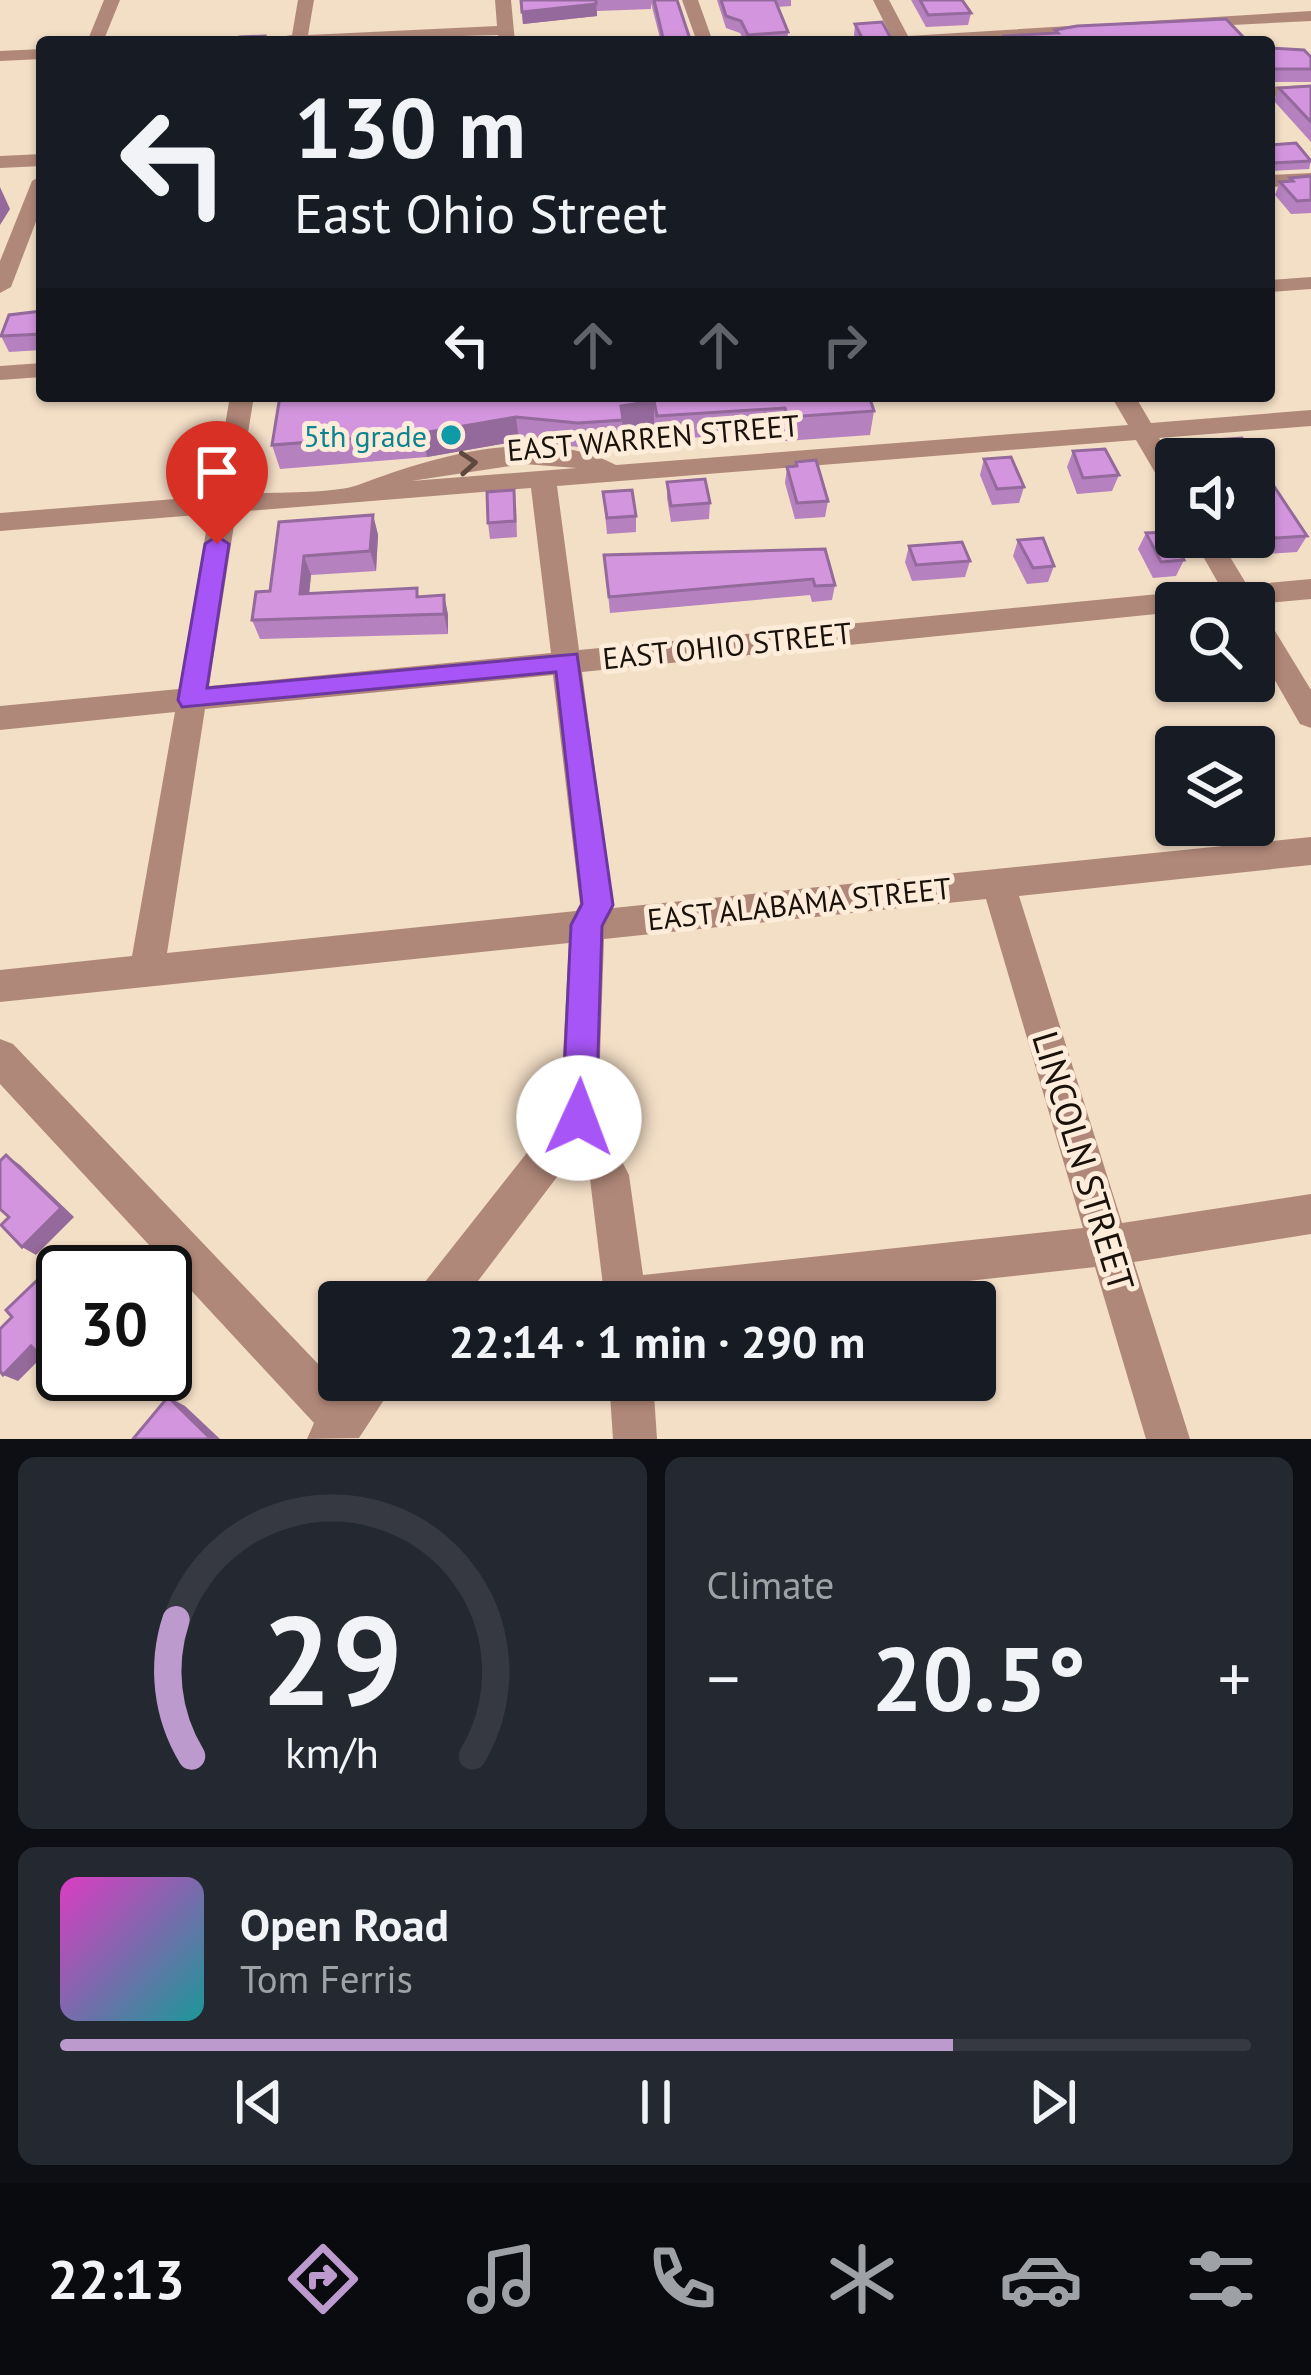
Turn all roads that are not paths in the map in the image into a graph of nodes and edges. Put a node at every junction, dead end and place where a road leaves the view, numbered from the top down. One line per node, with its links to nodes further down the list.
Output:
1 (112, 0): 9 (street)
2 (306, 0): 10 (street)
3 (503, 0): 11 (street)
4 (690, 0): 12 (street)
5 (881, 0): 13 (street)
6 (1267, 0): 7 (street)
7 (1283, 16): 8 (street); 14 (street); 15 (street)
8 (1311, 16)
9 (97, 36)
10 (300, 36)
11 (506, 36)
12 (703, 36)
13 (900, 36)
14 (957, 36)
15 (1311, 41)
16 (36, 54): 17 (street)
17 (0, 56)
18 (1311, 89): 19 (street)
19 (1275, 92)
20 (36, 160): 21 (street)
21 (0, 162)
22 (1311, 179): 23 (street)
23 (1275, 181)
24 (36, 194): 26 (street)
25 (36, 254): 26 (street)
26 (6, 256): 29 (street)
27 (1311, 283): 28 (street)
28 (1275, 286)
29 (0, 287)
30 (36, 370): 31 (street)
31 (0, 373)
32 (241, 402): 40 (street)
33 (1127, 402): 35 (street)
34 (1311, 418): 35 (street, EAST WARREN STREET)
35 (1143, 430): 36 (street); 37 (street, EAST WARREN STREET)
36 (1155, 451)
37 (614, 473): 38 (street, EAST WARREN STREET); 39 (street, one-way to 37)
38 (543, 479): 39 (street, EAST WARREN STREET); 46 (street)
39 (357, 494): 40 (street, EAST WARREN STREET)
40 (223, 506): 41 (street, EAST WARREN STREET); 47 (street)
41 (0, 522)
42 (1311, 589): 43 (street, EAST OHIO STREET)
43 (1275, 598)
44 (1155, 613): 46 (street, EAST OHIO STREET)
45 (1275, 655): 48 (street)
46 (568, 661): 47 (street, EAST OHIO STREET); 52 (street)
47 (192, 700): 49 (street, EAST OHIO STREET); 53 (street)
48 (1311, 716)
49 (0, 718)
50 (1311, 851): 51 (street, EAST ALABAMA STREET)
51 (998, 883): 52 (street, EAST ALABAMA STREET); 58 (street, LINCOLN STREET)
52 (587, 925): 53 (street, EAST ALABAMA STREET); 56 (street)
53 (147, 968): 54 (street, EAST ALABAMA STREET)
54 (0, 986)
55 (0, 1057): 64 (street)
56 (579, 1118): 59 (street); 60 (street)
57 (1311, 1214): 58 (street)
58 (1112, 1245): 61 (street); 66 (street, LINCOLN STREET)
59 (452, 1281)
60 (623, 1281)
61 (793, 1281)
62 (359, 1401): 64 (street)
63 (632, 1401): 65 (street)
64 (336, 1430)
65 (635, 1439)
66 (1168, 1439)

